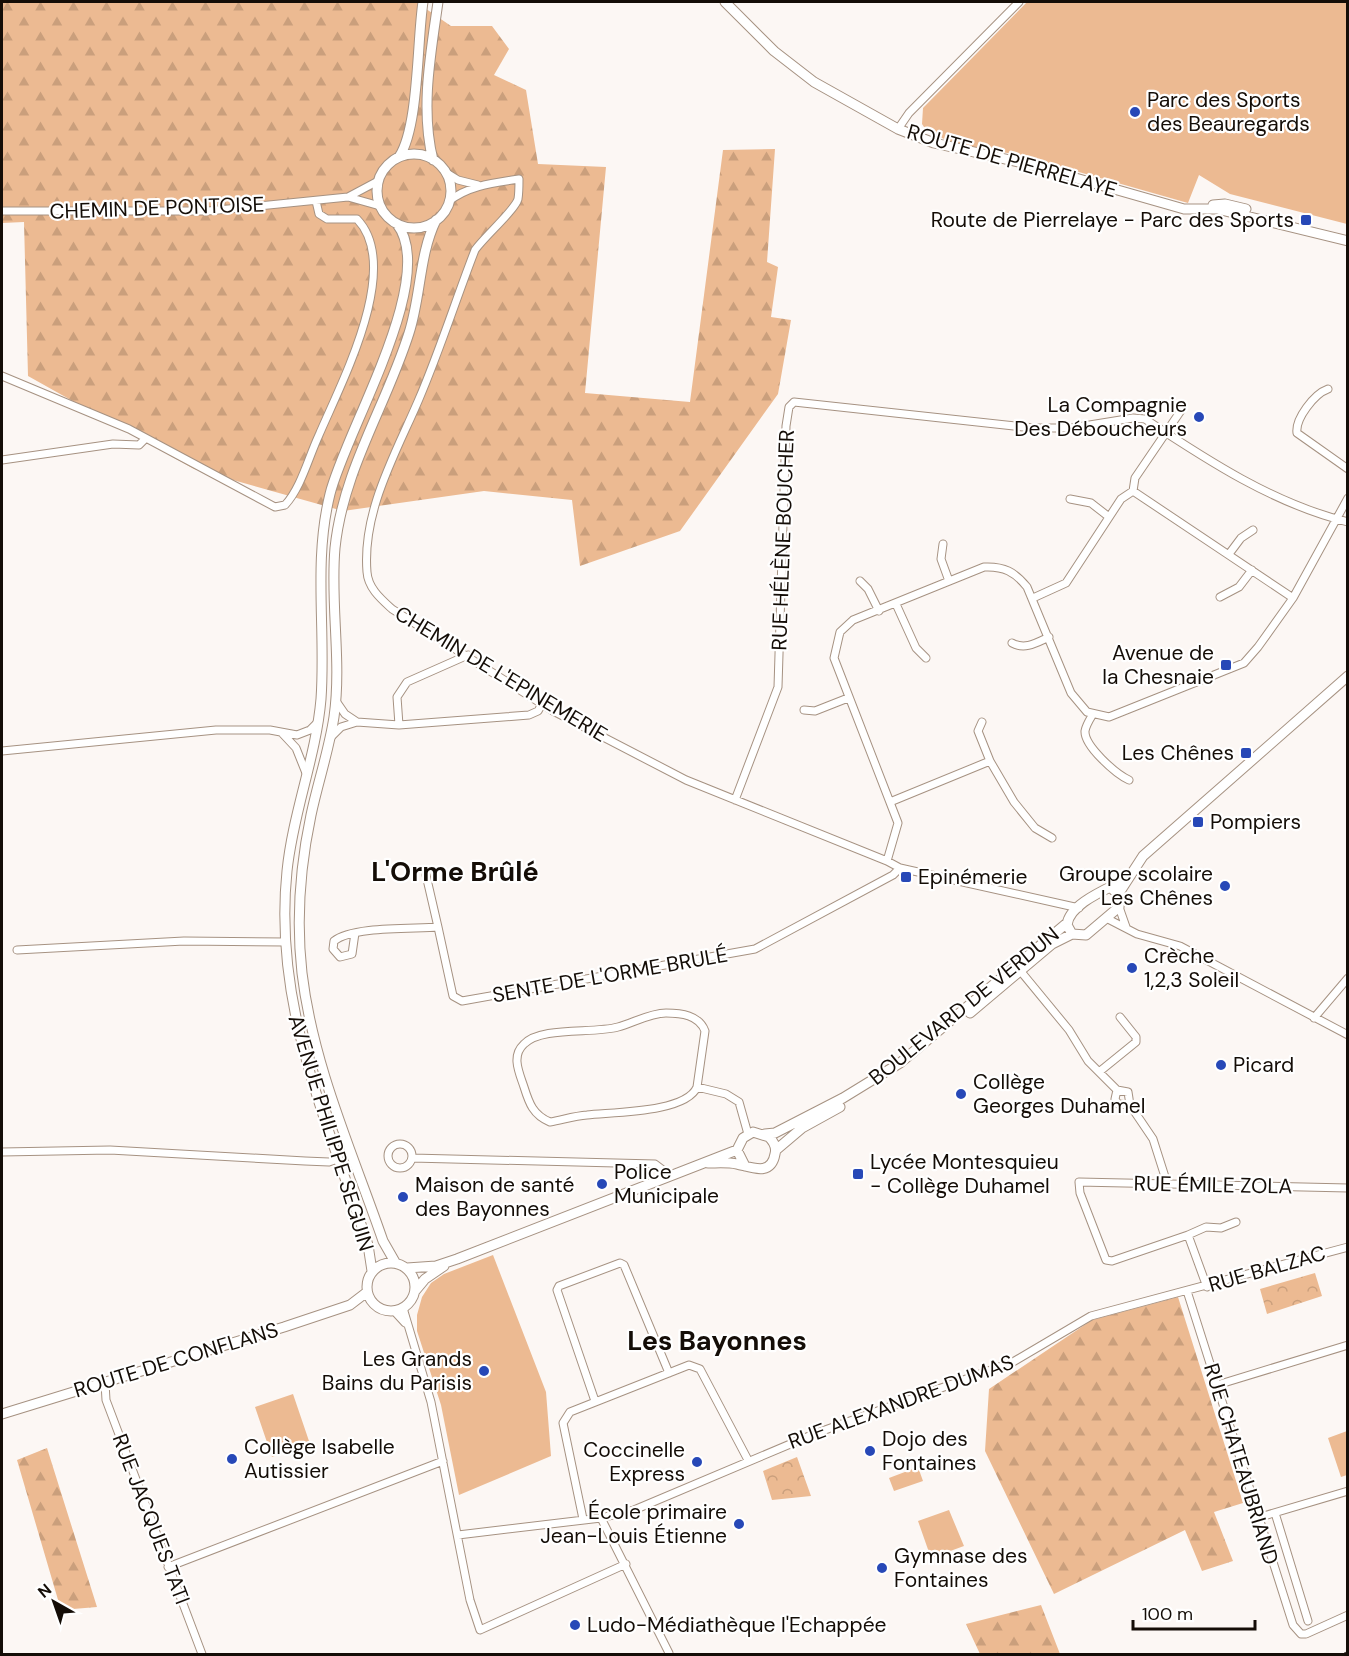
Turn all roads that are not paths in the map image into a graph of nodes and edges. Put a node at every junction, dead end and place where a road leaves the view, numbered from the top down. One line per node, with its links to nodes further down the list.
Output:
1 (423, 2): 6 (main road)
2 (438, 2): 7 (main road)
3 (725, 2): 5 (main road, ROUTE DE PIERRELAYE)
4 (1019, 2): 5 (street)
5 (898, 129): 15 (main road, ROUTE DE PIERRELAYE)
6 (399, 157): 7 (main road); 9 (main road)
7 (433, 160): 8 (main road)
8 (446, 172): 10 (street); 13 (main road)
9 (378, 181): 11 (street, CHEMIN DE PONTOISE); 14 (main road)
10 (483, 185): 13 (street); 47 (street, CHEMIN DE L'EPINEMERIE)
11 (348, 197): 12 (street, CHEMIN DE PONTOISE); 14 (street, CHEMIN DE PONTOISE)
12 (316, 201): 16 (street, CHEMIN DE PONTOISE); 25 (street)
13 (449, 201): 17 (main road)
14 (380, 206): 18 (main road)
15 (1196, 209): 19 (main road, ROUTE DE PIERRELAYE); 20 (main road, ROUTE DE PIERRELAYE)
16 (2, 212)
17 (436, 220): 18 (main road); 51 (main road, AVENUE PHILIPPE SEGUIN)
18 (397, 224): 55 (main road, AVENUE PHILIPPE SEGUIN)
19 (1347, 234)
20 (1347, 241)
21 (2, 376): 25 (street)
22 (1328, 388): 27 (street)
23 (1182, 409): 24 (street)
24 (1166, 432): 28 (street); 32 (street); 65 (street, RUE HÉLÈNE BOUCHER)
25 (145, 439): 26 (street)
26 (2, 460)
27 (1347, 469)
28 (1133, 491): 31 (street); 36 (street)
29 (1347, 498): 32 (street)
30 (1070, 499): 31 (street)
31 (1109, 516): 41 (street)
32 (1334, 519): 33 (street); 42 (street)
33 (1347, 522)
34 (1253, 530): 36 (street)
35 (943, 544): 39 (street)
36 (1229, 554): 37 (street)
37 (1252, 570): 40 (street); 42 (street)
38 (860, 581): 44 (street)
39 (949, 581): 41 (street); 43 (street)
40 (1220, 597)
41 (1033, 598): 45 (street)
42 (1293, 598): 54 (street)
43 (896, 604): 44 (street); 48 (street)
44 (879, 611): 50 (street)
45 (1049, 637): 46 (street); 54 (street)
46 (1012, 643)
47 (468, 655): 52 (street, CHEMIN DE L'EPINEMERIE); 58 (street)
48 (926, 658)
49 (1347, 676): 71 (main road)
50 (848, 698): 53 (street); 66 (street)
51 (336, 700): 56 (street); 60 (main road, AVENUE PHILIPPE SEGUIN)
52 (542, 704): 58 (street); 65 (street, CHEMIN DE L'EPINEMERIE)
53 (804, 710)
54 (1093, 714): 64 (street)
55 (318, 722): 59 (street); 63 (main road, AVENUE PHILIPPE SEGUIN)
56 (357, 722): 58 (street); 60 (street)
57 (982, 722): 62 (street)
58 (399, 725)
59 (282, 733): 61 (street); 63 (street)
60 (329, 740): 110 (main road, AVENUE PHILIPPE SEGUIN)
61 (2, 751)
62 (990, 760): 66 (street); 67 (street)
63 (306, 773): 83 (main road, AVENUE PHILIPPE SEGUIN)
64 (1129, 780)
65 (735, 800): 68 (street, CHEMIN DE L'EPINEMERIE)
66 (890, 802): 68 (street)
67 (1052, 838)
68 (887, 861): 69 (street, CHEMIN DE L'EPINEMERIE)
69 (900, 868): 74 (street, CHEMIN DE L'EPINEMERIE); 79 (street, SENTE DE L'ORME BRULÉ)
70 (426, 875): 79 (street, SENTE DE L'ORME BRULÉ)
71 (1126, 879): 72 (main road); 73 (main road)
72 (1110, 887): 73 (main road); 76 (main road, BOULEVARD DE VERDUN)
73 (1119, 893): 75 (main road)
74 (1052, 904): 76 (street, CHEMIN DE L'EPINEMERIE); 78 (street, CHEMIN DE L'EPINEMERIE)
75 (1119, 907): 77 (main road, BOULEVARD DE VERDUN); 80 (street)
76 (1078, 908): 78 (main road, BOULEVARD DE VERDUN)
77 (1106, 918): 80 (street); 82 (main road, BOULEVARD DE VERDUN)
78 (1067, 921): 82 (main road); 85 (main road, BOULEVARD DE VERDUN)
79 (438, 927): 81 (street)
80 (1126, 927): 88 (street)
81 (355, 933)
82 (1072, 934): 85 (main road, BOULEVARD DE VERDUN)
83 (285, 942): 84 (street); 100 (main road, AVENUE PHILIPPE SEGUIN)
84 (17, 950)
85 (1018, 967): 90 (street); 95 (main road, BOULEVARD DE VERDUN); 97 (main road, BOULEVARD DE VERDUN)
86 (1347, 978): 88 (street)
87 (1120, 1017): 90 (street)
88 (1314, 1018): 89 (street)
89 (1347, 1035)
90 (1099, 1072): 92 (street)
91 (697, 1087): 91 (street); 94 (street)
92 (1117, 1090): 93 (street); 93 (street)
93 (1130, 1105): 104 (street)
94 (748, 1134): 95 (main road); 96 (main road)
95 (765, 1134): 97 (main road)
96 (737, 1150): 101 (main road); 102 (main road)
97 (776, 1150): 102 (main road)
98 (2, 1152): 100 (street)
99 (412, 1158): 103 (street)
100 (338, 1159): 112 (main road, AVENUE PHILIPPE SEGUIN)
101 (705, 1163): 102 (main road); 103 (main road)
102 (745, 1166)
103 (671, 1176): 109 (main road)
104 (1167, 1183): 105 (street, RUE ÉMILE ZOLA); 107 (street, RUE ÉMILE ZOLA)
105 (1347, 1188)
106 (1236, 1222): 107 (street)
107 (1188, 1235): 113 (street)
108 (1347, 1247): 113 (street, RUE BALZAC)
109 (457, 1259): 111 (main road); 114 (main road)
110 (395, 1262): 111 (main road); 112 (main road)
111 (407, 1268): 114 (main road)
112 (372, 1271): 116 (main road)
113 (1207, 1287): 115 (street, RUE BALZAC)
114 (415, 1291): 119 (main road)
115 (1187, 1291): 123 (street, RUE CHATEAUBRIAND); 126 (street, RUE ALEXANDRE DUMAS)
116 (367, 1292): 117 (main road, ROUTE DE CONFLANS); 118 (main road)
117 (350, 1305): 118 (main road, ROUTE DE CONFLANS); 122 (main road, ROUTE DE CONFLANS)
118 (376, 1306): 119 (main road)
119 (398, 1309): 127 (street)
120 (1347, 1345): 123 (street)
121 (669, 1373): 124 (street); 124 (street); 126 (street)
122 (105, 1383): 125 (main road, ROUTE DE CONFLANS); 135 (street, RUE JACQUES TATI)
123 (1217, 1385): 131 (street, RUE CHATEAUBRIAND)
124 (595, 1401): 132 (street)
125 (2, 1414)
126 (748, 1460): 130 (street, RUE ALEXANDRE DUMAS)
127 (443, 1461): 133 (street); 135 (street)
128 (1347, 1491): 129 (street)
129 (1275, 1513): 131 (street); 137 (street)
130 (601, 1518): 132 (street, RUE ALEXANDRE DUMAS); 134 (street)
131 (1257, 1518): 136 (street, RUE CHATEAUBRIAND)
132 (583, 1519): 133 (street, RUE ALEXANDRE DUMAS)
133 (458, 1534): 134 (street)
134 (626, 1564): 138 (street)
135 (168, 1567): 139 (street, RUE JACQUES TATI)
136 (1347, 1615)
137 (1308, 1621)
138 (669, 1653)
139 (202, 1654)

